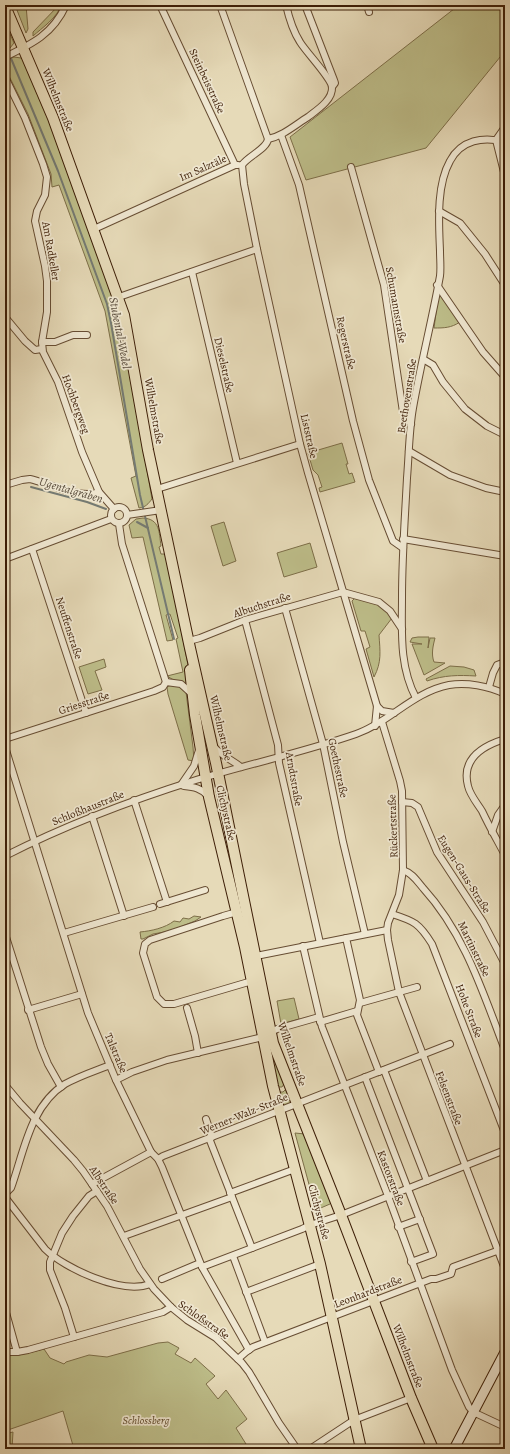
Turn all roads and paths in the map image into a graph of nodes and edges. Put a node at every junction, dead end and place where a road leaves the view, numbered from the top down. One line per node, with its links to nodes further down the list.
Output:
1 (66, 5): 9 (street)
2 (160, 5): 18 (street, Steinbeisstraße)
3 (220, 5): 15 (street)
4 (286, 5): 12 (street)
5 (305, 5): 12 (street)
6 (367, 5): 8 (street)
7 (5, 6): 9 (main road, Wilhelmstraße)
8 (369, 12)
9 (19, 50): 10 (street); 23 (main road, Wilhelmstraße)
10 (5, 57)
11 (5, 77): 31 (street, Am Radkeller)
12 (332, 87): 14 (street)
13 (505, 127): 16 (street)
14 (281, 136): 15 (street); 51 (street, Regerstraße)
15 (268, 139): 19 (street, Im Salztäle)
16 (496, 140): 17 (street, Beethovenstraße); 21 (street); 22 (street, Beethovenstraße)
17 (505, 142)
18 (235, 165): 19 (street, Im Salztäle); 23 (street, Im Salztäle)
19 (242, 165): 24 (street, Liststraße)
20 (351, 167): 35 (street, Schumannstraße)
21 (505, 176)
22 (439, 211): 26 (street, Beethovenstraße); 27 (street)
23 (94, 229): 28 (main road, Wilhelmstraße)
24 (257, 249): 25 (street); 37 (street, Liststraße)
25 (192, 272): 28 (street); 39 (street, Dieselstraße)
26 (437, 285): 33 (street, Beethovenstraße); 34 (street)
27 (505, 285)
28 (119, 297): 41 (main road, Wilhelmstraße)
29 (5, 317): 32 (street)
30 (87, 336): 31 (street)
31 (42, 342): 32 (street, Am Radkeller)
32 (42, 349): 42 (street, Hochbergweg)
33 (423, 359): 35 (street, Beethovenstraße); 36 (street)
34 (505, 377)
35 (411, 424): 38 (street, Beethovenstraße)
36 (505, 435)
37 (300, 444): 39 (street); 54 (street, Liststraße)
38 (409, 451): 43 (street); 49 (street, Beethovenstraße)
39 (237, 463): 41 (street)
40 (5, 485): 42 (street)
41 (157, 489): 45 (main road, Wilhelmstraße)
42 (99, 492): 44 (street, Hochbergweg)
43 (505, 492)
44 (114, 509): 46 (street); 47 (street)
45 (161, 510): 46 (street); 58 (main road, Wilhelmstraße)
46 (127, 515): 48 (street)
47 (111, 519): 48 (street); 50 (street)
48 (119, 524): 60 (street)
49 (403, 539): 51 (street, Beethovenstraße); 52 (street)
50 (32, 548): 53 (street); 66 (street, Neuffenstraße)
51 (403, 548): 57 (street, Beethovenstraße)
52 (505, 556)
53 (5, 559)
54 (343, 592): 55 (street, Albuchstraße); 57 (street); 65 (street, Liststraße)
55 (285, 608): 56 (street, Albuchstraße); 72 (street, Goethestraße)
56 (245, 620): 58 (street, Albuchstraße); 76 (street, Arndtstraße)
57 (402, 629): 64 (street, Beethovenstraße)
58 (190, 644): 62 (main road, Clichystraße); 73 (main road, Wilhelmstraße)
59 (505, 662): 61 (street)
60 (166, 682): 62 (street); 66 (street, Griesstraße)
61 (489, 687): 63 (street, Schloßhaustraße); 64 (street, Schloßhaustraße)
62 (193, 694): 75 (main road, Clichystraße)
63 (505, 694)
64 (416, 698): 67 (street, Schloßhaustraße)
65 (377, 706): 67 (street); 69 (street, Liststraße)
66 (86, 713): 70 (street, Griesstraße)
67 (394, 713): 68 (street, Schloßhaustraße)
68 (382, 722): 69 (street, Schloßhaustraße); 83 (street, Rückertstraße)
69 (376, 726): 72 (street, Schloßhaustraße)
70 (5, 739)
71 (505, 739): 86 (street)
72 (323, 744): 76 (street, Schloßhaustraße); 101 (street, Goethestraße)
73 (213, 746): 77 (street); 78 (main road, Wilhelmstraße)
74 (5, 747): 87 (street, Talstraße)
75 (200, 747): 79 (main road, Clichystraße); 80 (street)
76 (278, 757): 77 (street, Schloßhaustraße); 103 (street, Arndtstraße)
77 (241, 767): 78 (street, Schloßhaustraße)
78 (218, 774): 79 (street, Schloßhaustraße); 105 (main road, Wilhelmstraße)
79 (205, 777): 80 (street, Schloßhaustraße); 81 (main road, Clichystraße)
80 (181, 785): 81 (street); 82 (street, Schloßhaustraße)
81 (210, 797): 95 (main road, Clichystraße)
82 (134, 800): 85 (street, Schloßhaustraße); 92 (street)
83 (402, 802): 90 (street, Rückertstraße); 106 (street, Eugen-Gaus-Straße)
84 (505, 805): 86 (street)
85 (92, 816): 87 (street, Schloßhaustraße); 97 (street)
86 (492, 832): 88 (street)
87 (34, 841): 89 (street, Schloßhaustraße); 99 (street, Talstraße)
88 (505, 855)
89 (5, 856)
90 (403, 870): 96 (street, Rückertstraße); 118 (street, Martinstraße)
91 (205, 890): 92 (street)
92 (167, 902): 93 (street)
93 (160, 904)
94 (153, 907): 97 (street)
95 (237, 912): 107 (main road, Clichystraße); 107 (street)
96 (392, 914): 98 (street, Rückertstraße); 134 (street, Hohe Straße)
97 (124, 916): 99 (street)
98 (387, 930): 101 (street); 109 (street, Felsenstraße)
99 (64, 933): 110 (street, Talstraße)
100 (5, 934): 113 (street)
101 (365, 934): 102 (street)
102 (346, 938): 103 (street); 111 (street)
103 (320, 943): 104 (street)
104 (303, 946): 105 (street); 115 (street, Kastorstraße)
105 (256, 956): 116 (main road, Wilhelmstraße)
106 (505, 964)
107 (252, 982): 116 (main road, Clichystraße)
108 (417, 986): 109 (street)
109 (399, 992): 111 (street); 120 (street, Felsenstraße)
110 (82, 994): 113 (street); 121 (street, Talstraße)
111 (360, 1003): 114 (street)
112 (187, 1008): 119 (street)
113 (28, 1010): 129 (street)
114 (357, 1011): 115 (street); 122 (street)
115 (320, 1020): 116 (street); 127 (street, Kastorstraße)
116 (267, 1034): 119 (street); 125 (main road, Wilhelmstraße); 128 (main road, Clichystraße)
117 (450, 1044): 120 (street, Werner-Walz-Straße)
118 (505, 1050)
119 (198, 1053): 124 (street)
120 (422, 1055): 122 (street, Werner-Walz-Straße); 139 (street, Felsenstraße)
121 (110, 1065): 124 (street, Talstraße); 129 (street)
122 (382, 1071): 123 (street, Werner-Walz-Straße); 141 (street)
123 (365, 1077): 127 (street, Werner-Walz-Straße); 143 (street)
124 (116, 1080): 137 (street, Talstraße)
125 (289, 1084): 128 (main road); 130 (main road, Wilhelmstraße)
126 (5, 1085): 132 (street, Albstraße)
127 (344, 1085): 130 (street, Werner-Walz-Straße); 147 (street, Kastorstraße)
128 (273, 1086): 131 (main road, Clichystraße)
129 (61, 1087): 132 (street)
130 (296, 1104): 131 (street, Werner-Walz-Straße); 148 (main road, Wilhelmstraße)
131 (279, 1110): 135 (street, Werner-Walz-Straße); 140 (main road, Clichystraße)
132 (35, 1118): 142 (street, Albstraße); 146 (street)
133 (206, 1119): 135 (street)
134 (505, 1133)
135 (211, 1138): 138 (street, Werner-Walz-Straße); 145 (street)
136 (505, 1150): 139 (street)
137 (151, 1152): 138 (street, Talstraße); 142 (street)
138 (158, 1159): 149 (street, Talstraße)
139 (465, 1166): 141 (street); 156 (street, Felsenstraße)
140 (295, 1169): 145 (street); 151 (main road, Clichystraße)
141 (427, 1181): 143 (street)
142 (92, 1184): 144 (street, Albstraße)
143 (408, 1188): 147 (street); 150 (street)
144 (98, 1191): 153 (street, Albstraße); 157 (street)
145 (231, 1195): 149 (street); 154 (street)
146 (5, 1196): 157 (street)
147 (388, 1196): 148 (street); 152 (street, Kastorstraße)
148 (341, 1215): 151 (street); 167 (main road, Wilhelmstraße)
149 (180, 1216): 153 (street); 161 (street, Talstraße)
150 (420, 1219): 152 (street); 159 (street)
151 (310, 1225): 154 (street); 160 (main road, Clichystraße)
152 (398, 1227): 159 (street, Kastorstraße)
153 (124, 1236): 165 (street, Albstraße)
154 (252, 1248): 158 (street)
155 (505, 1248): 156 (street, Leonhardstraße)
156 (498, 1251): 162 (street, Felsenstraße); 164 (street, Leonhardstraße)
157 (52, 1256): 165 (street); 171 (street)
158 (233, 1256): 161 (street); 166 (street)
159 (411, 1262): 164 (street, Kastorstraße)
160 (320, 1264): 166 (street); 170 (main road, Clichystraße)
161 (201, 1265): 163 (street); 173 (street, Talstraße)
162 (505, 1269)
163 (162, 1279)
164 (419, 1283): 167 (street, Leonhardstraße); 179 (street, Kastorstraße)
165 (150, 1284): 168 (street, Albstraße)
166 (246, 1292): 172 (street)
167 (374, 1300): 170 (street, Leonhardstraße); 178 (main road, Wilhelmstraße)
168 (171, 1307): 171 (street, Schloßstraße); 177 (street, Schloßstraße)
169 (5, 1309): 175 (street)
170 (332, 1317): 172 (street, Leonhardstraße); 180 (main road, Clichystraße)
171 (74, 1337): 175 (street, Schloßstraße)
172 (265, 1342): 173 (street, Leonhardstraße)
173 (249, 1350): 177 (street, Leonhardstraße)
174 (5, 1352): 175 (street, Schloßstraße)
175 (17, 1352)
176 (505, 1352): 179 (street)
177 (238, 1359): 182 (street, Schloßstraße)
178 (411, 1398): 180 (street); 185 (main road, Wilhelmstraße)
179 (473, 1412): 181 (street); 186 (street)
180 (354, 1420): 183 (street); 184 (main road, Clichystraße)
181 (505, 1427)
182 (297, 1449)
183 (310, 1449)
184 (361, 1449)
185 (433, 1449)
186 (454, 1449)

